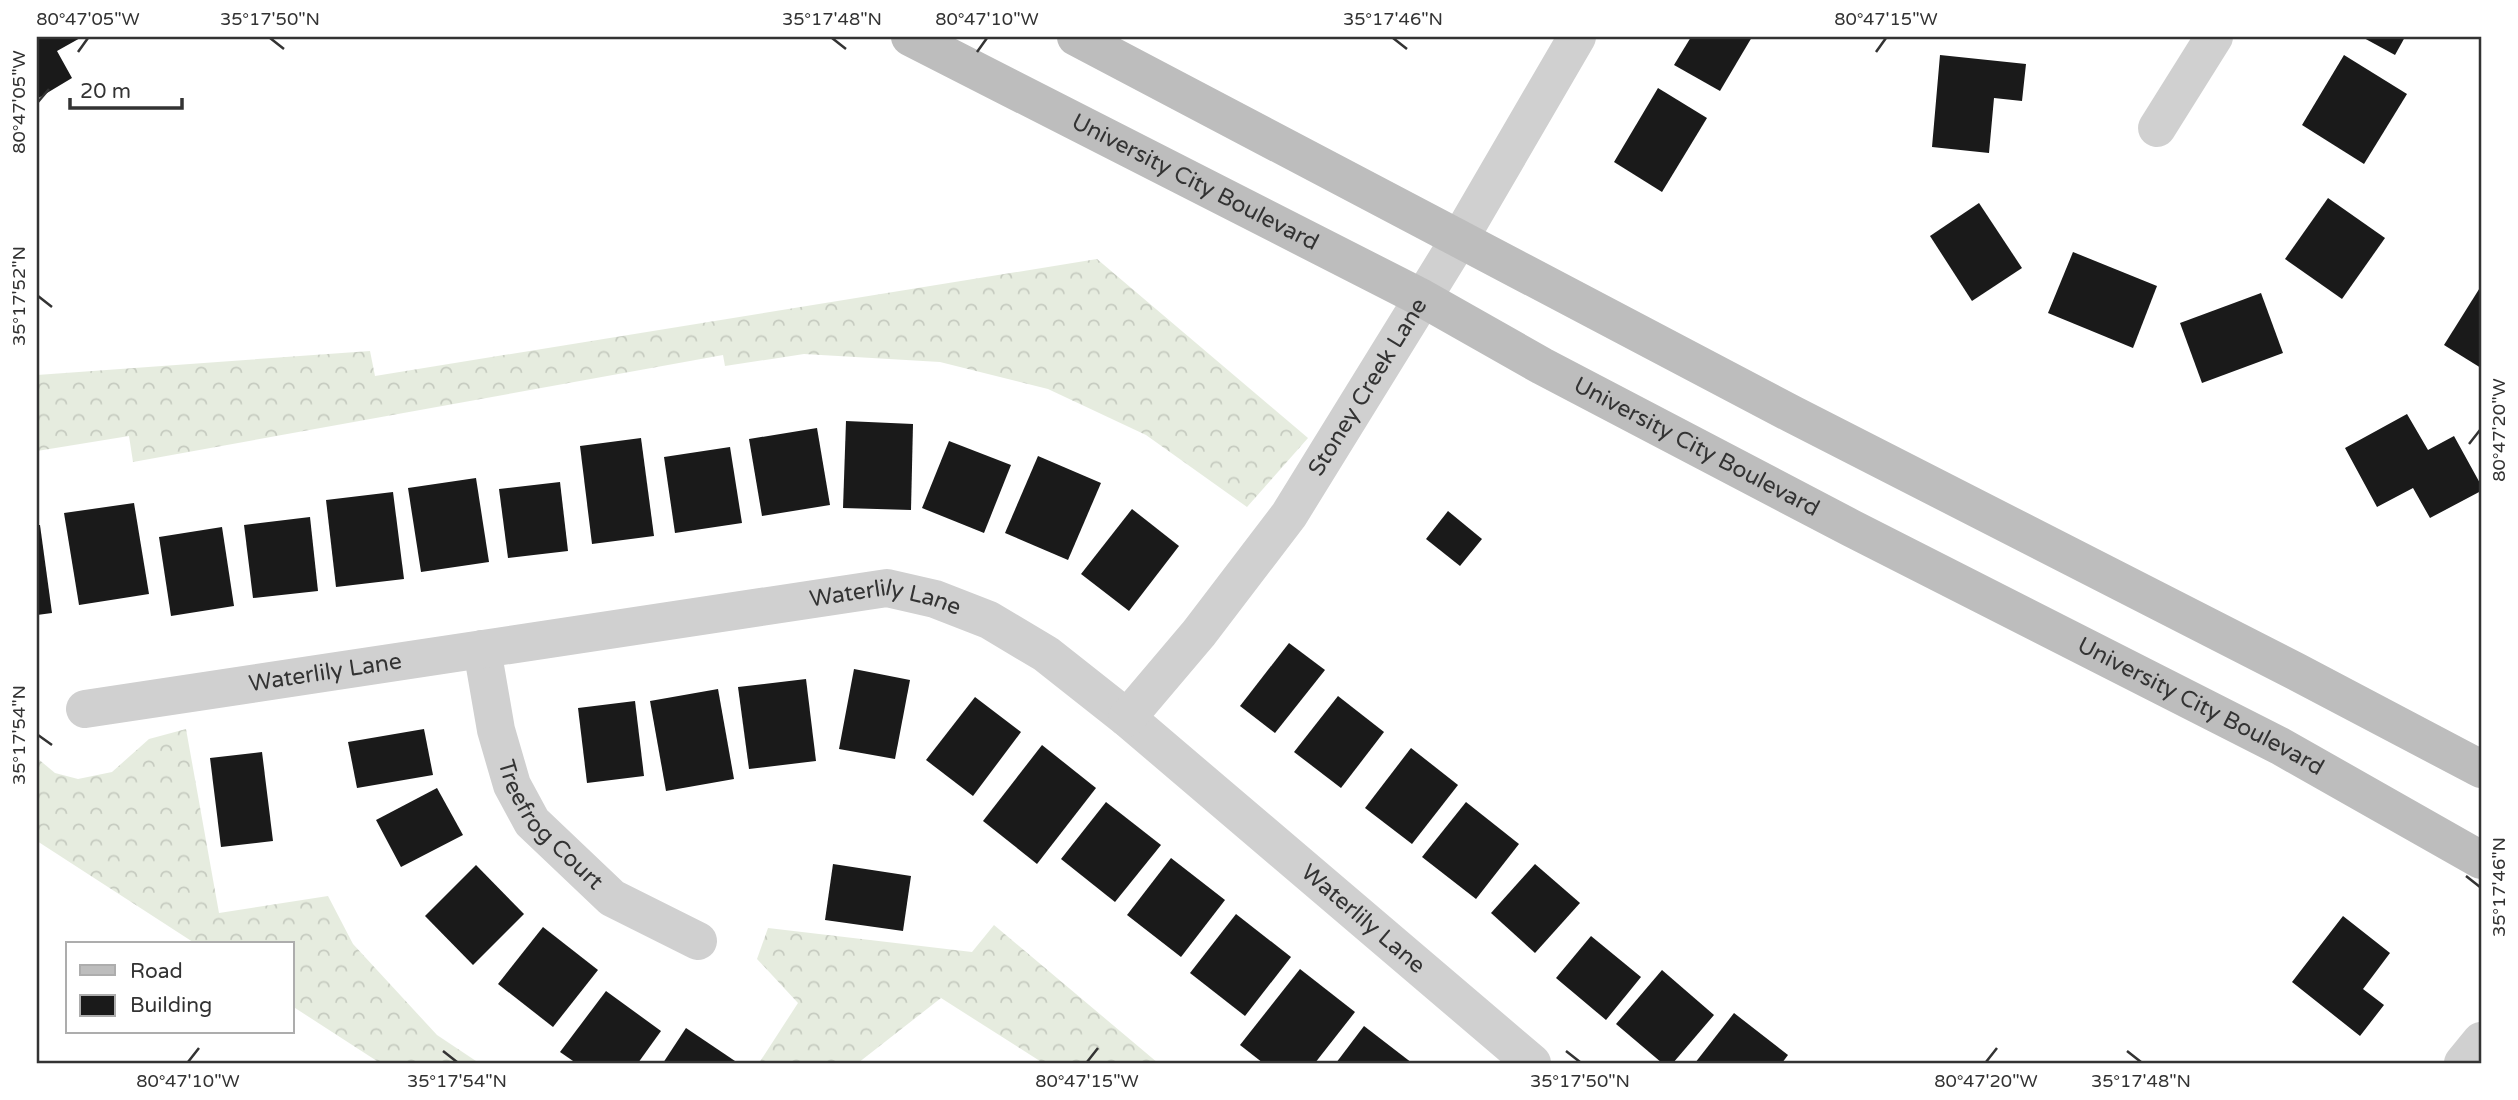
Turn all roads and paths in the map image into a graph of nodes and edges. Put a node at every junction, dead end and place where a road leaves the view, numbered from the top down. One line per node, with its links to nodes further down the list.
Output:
1 (910, 37): 7 (main road, University City Boulevard)
2 (1076, 37): 6 (main road)
3 (1577, 37): 6 (street, Stoney Creek Lane)
4 (2214, 37): 5 (street)
5 (2157, 128)
6 (1460, 238): 7 (street, Stoney Creek Lane); 11 (main road)
7 (1422, 298): 10 (street, Stoney Creek Lane); 12 (main road, University City Boulevard)
8 (482, 649): 9 (street, Waterlily Lane); 10 (street, Waterlily Lane); 13 (street, Treefrog Court)
9 (85, 709)
10 (1127, 718): 15 (street, Waterlily Lane)
11 (2481, 769)
12 (2481, 860)
13 (698, 941)
14 (2481, 1041): 16 (street)
15 (1532, 1063)
16 (2463, 1063)

